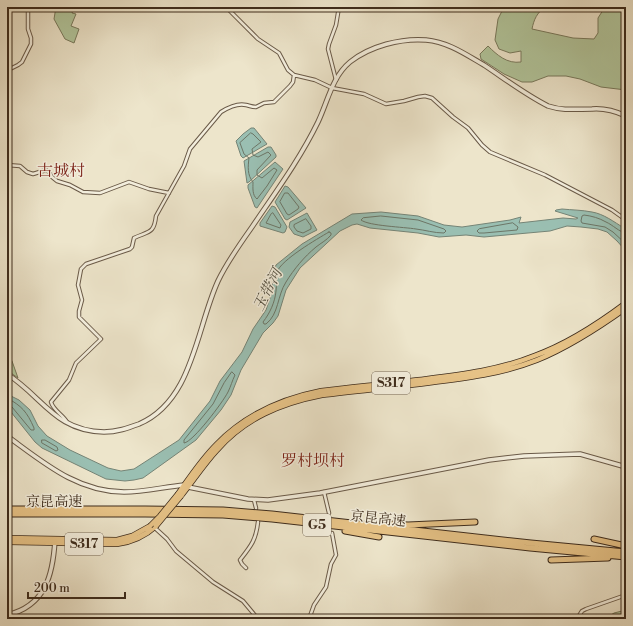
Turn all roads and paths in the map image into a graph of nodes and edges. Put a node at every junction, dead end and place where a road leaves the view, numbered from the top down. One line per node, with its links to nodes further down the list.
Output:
1 (28, 7): 5 (street)
2 (226, 7): 4 (street)
3 (338, 7): 6 (street)
4 (294, 75): 7 (street); 10 (street)
5 (7, 76)
6 (336, 80): 7 (street); 8 (street)
7 (332, 88): 11 (street); 15 (street)
8 (626, 116)
9 (7, 165): 10 (street)
10 (169, 193): 15 (street)
11 (626, 220)
12 (626, 302): 18 (main road, S317)
13 (626, 308): 18 (main road, S317)
14 (7, 374): 15 (street)
15 (68, 423)
16 (7, 436): 18 (street)
17 (626, 467): 19 (street)
18 (186, 486): 20 (street); 29 (main road, S317, bridge)
19 (324, 492): 20 (street); 24 (street)
20 (254, 500): 21 (street)
21 (256, 508)
22 (7, 509): 25 (highway, 京昆高速 / G5)
23 (7, 514): 27 (highway, 京昆高速 / G5)
24 (329, 514)
25 (318, 520): 28 (highway); 37 (highway, 京昆高速 / G5)
26 (258, 522): 40 (street)
27 (294, 522): 31 (highway); 38 (highway, 京昆高速 / G5)
28 (475, 522)
29 (154, 527): 34 (main road, S317); 43 (street)
30 (332, 533): 44 (street)
31 (379, 537)
32 (7, 538): 34 (main road, S317)
33 (594, 539): 36 (highway)
34 (55, 541): 35 (main road, S317); 42 (street)
35 (7, 542)
36 (626, 546)
37 (626, 552)
38 (626, 557): 39 (highway)
39 (551, 560)
40 (246, 568)
41 (626, 595): 45 (street)
42 (7, 615)
43 (258, 619)
44 (309, 619)
45 (577, 619)

